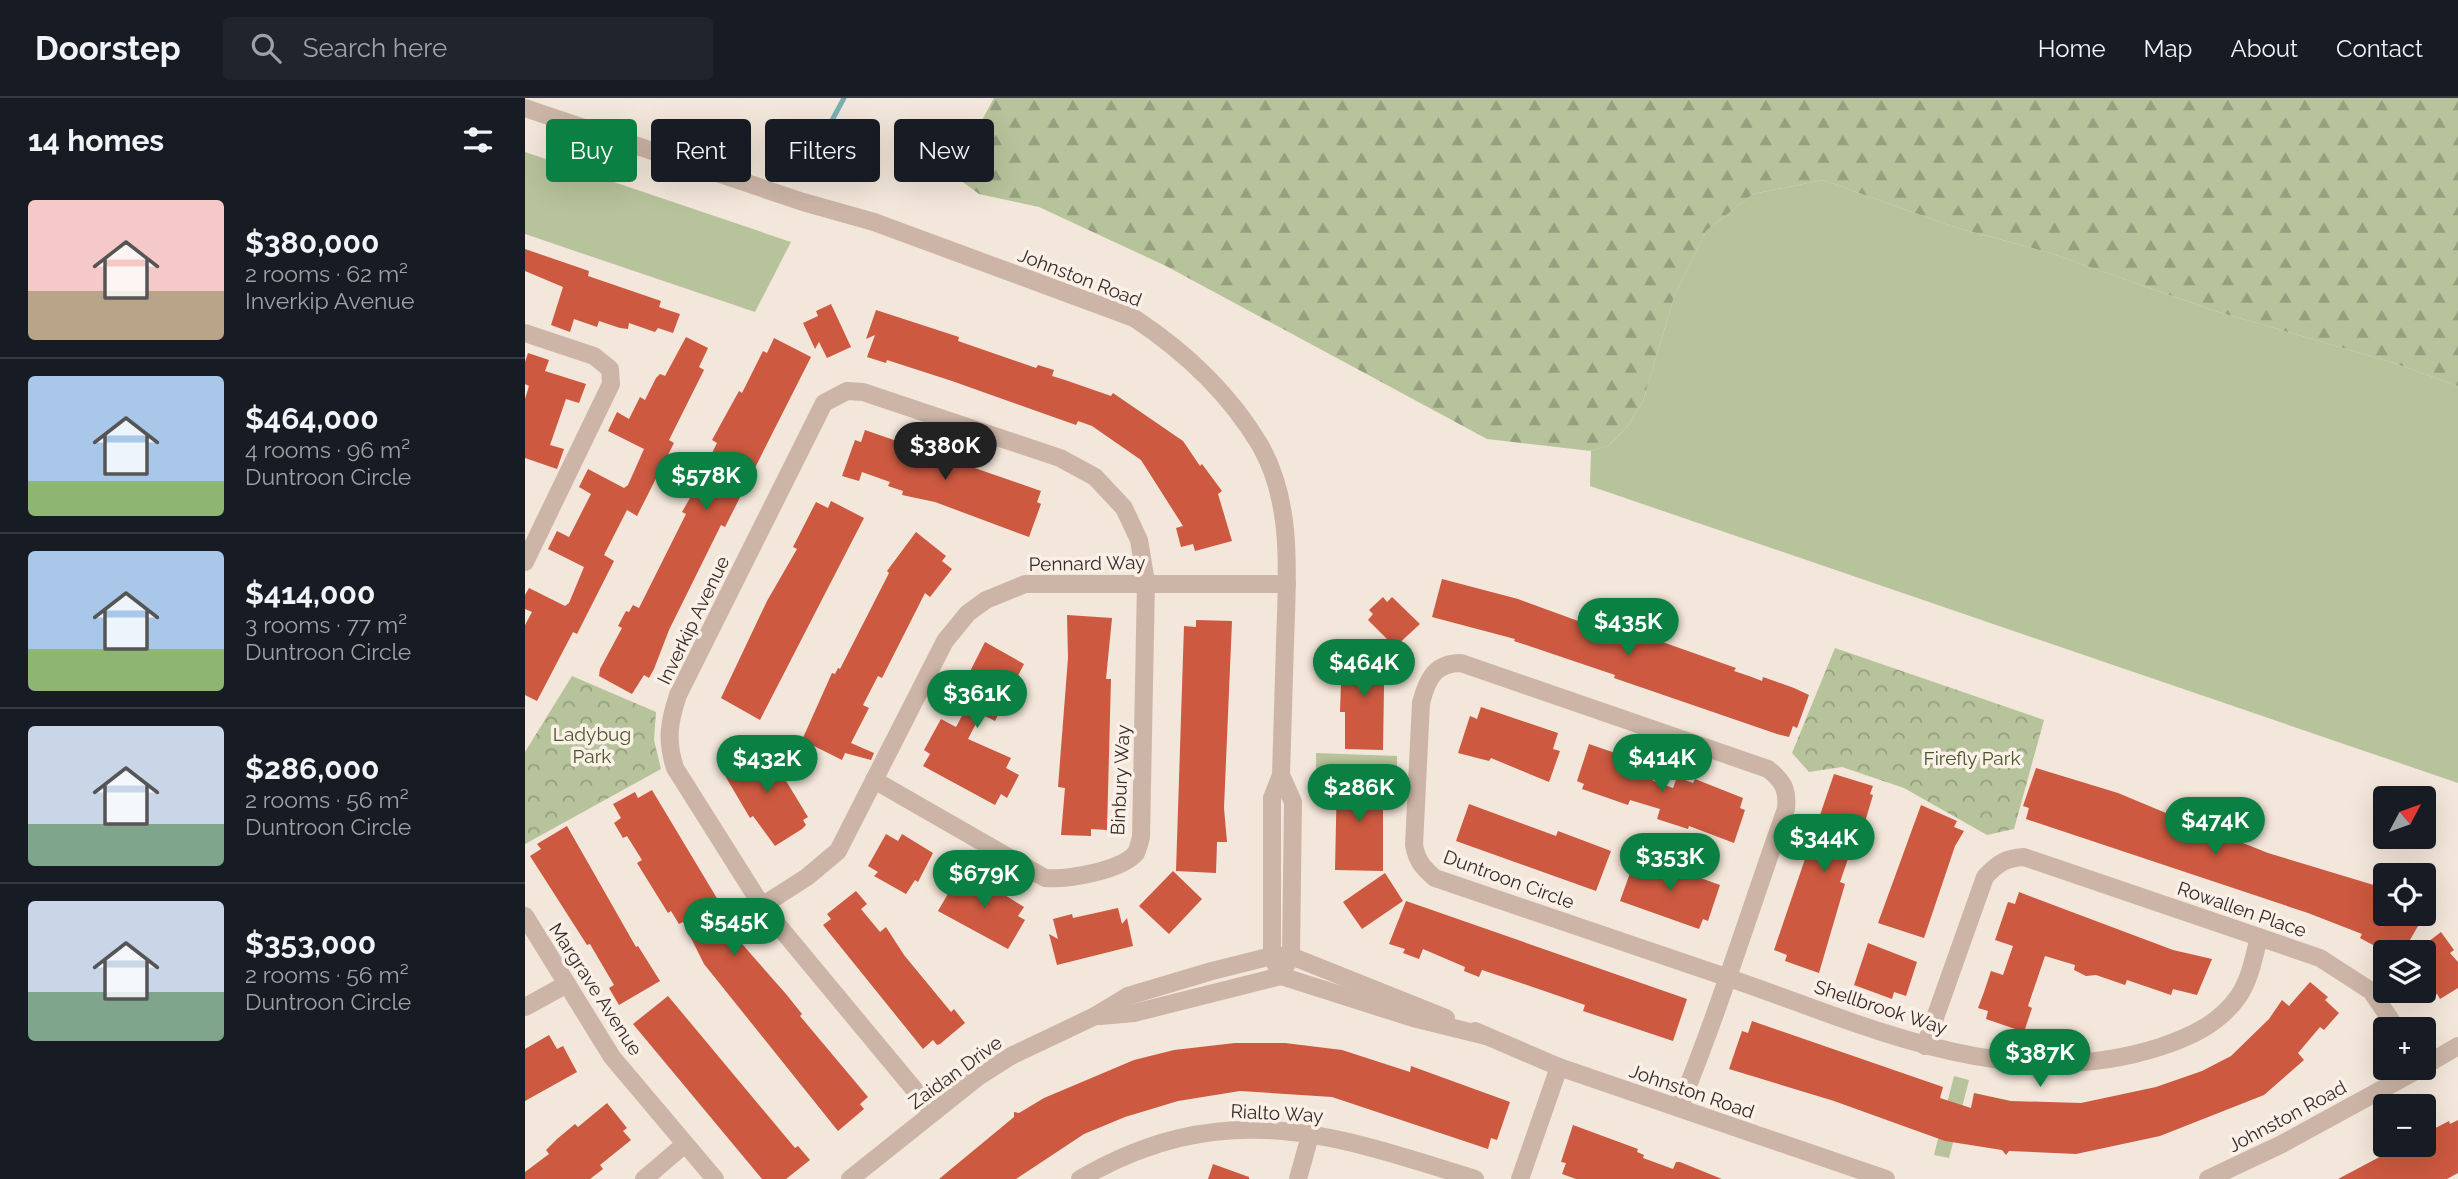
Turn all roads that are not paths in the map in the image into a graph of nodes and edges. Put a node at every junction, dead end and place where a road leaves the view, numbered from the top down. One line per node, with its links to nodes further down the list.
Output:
1 (525, 108): 5 (street, Johnston Road)
2 (525, 334): 3 (street)
3 (525, 562)
4 (1146, 582): 5 (street, Pennard Way); 7 (street, Pennard Way); 7 (street, Binbury Way); 8 (street, Inverkip Avenue)
5 (1287, 584): 6 (street, Johnston Road)
6 (1281, 775): 11 (street, Johnston Road); 12 (street, Johnston Road)
7 (874, 780): 8 (street, Pennard Way)
8 (762, 906): 26 (street, Inverkip Avenue)
9 (525, 916): 15 (street, Margrave Avenue)
10 (2259, 937): 18 (street, Rowallen Place); 20 (street, Shellbrook Way); 20 (street, Rowallen Place)
11 (1272, 956): 12 (street, Johnston Road); 13 (street, Johnston Road); 17 (street, Zaidan Drive)
12 (1291, 956): 13 (street, Johnston Road); 19 (street, Johnston Road)
13 (1281, 976): 17 (street, Zaidan Drive); 19 (street, Johnston Road)
14 (1726, 977): 14 (street, Duntroon Circle); 20 (street, Shellbrook Way); 25 (street, Duntroon Circle)
15 (567, 984): 16 (street); 28 (street, Margrave Avenue)
16 (525, 1007)
17 (1095, 1016): 26 (street, Zaidan Drive)
18 (2390, 1017)
19 (1486, 1036): 23 (street, Johnston Road)
20 (1925, 1046)
21 (2458, 1046): 22 (street, Johnston Road)
22 (2436, 1059)
23 (1559, 1067): 25 (street, Johnston Road); 35 (street)
24 (2398, 1080): 37 (street, Johnston Road)
25 (1679, 1108): 36 (street, Johnston Road)
26 (933, 1112): 31 (street, Zaidan Drive)
27 (1311, 1132): 32 (street, Rialto Way); 33 (street); 34 (street, Rialto Way)
28 (685, 1144): 29 (street); 30 (street, Margrave Avenue)
29 (645, 1179)
30 (715, 1179)
31 (850, 1179)
32 (1080, 1179)
33 (1298, 1179)
34 (1475, 1179)
35 (1520, 1179)
36 (1886, 1179)
37 (2208, 1179)

